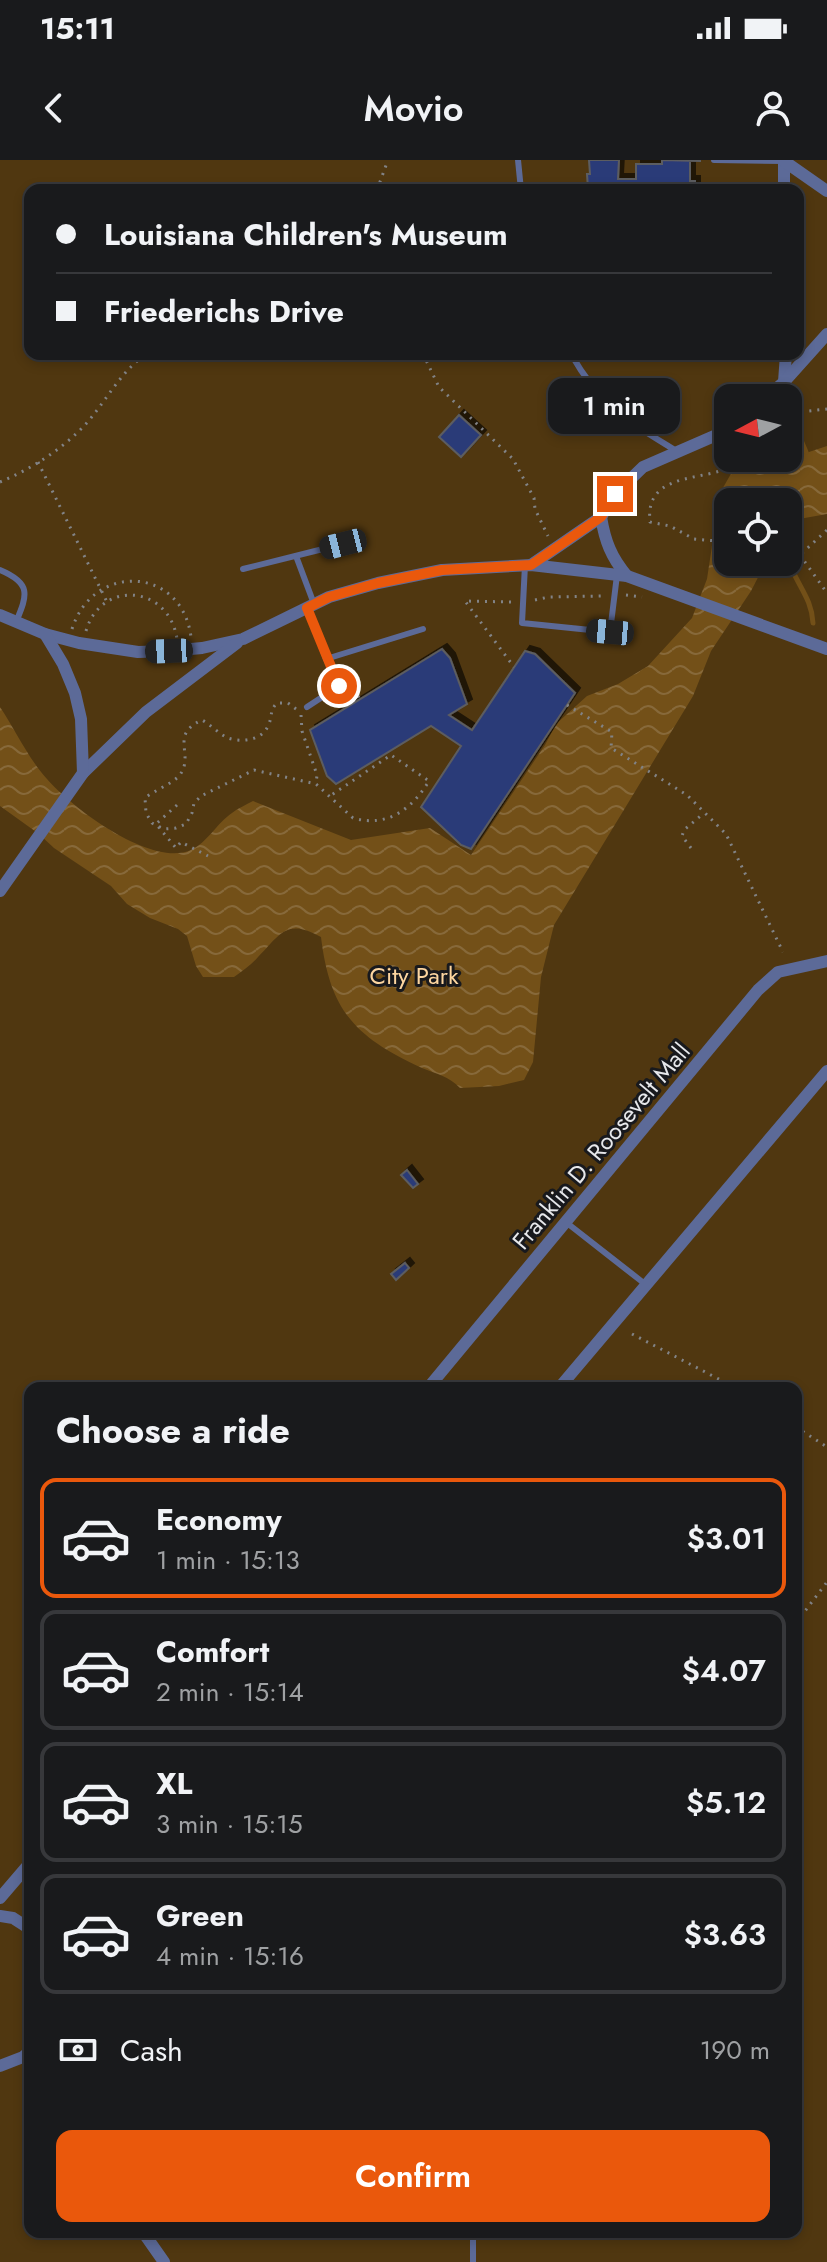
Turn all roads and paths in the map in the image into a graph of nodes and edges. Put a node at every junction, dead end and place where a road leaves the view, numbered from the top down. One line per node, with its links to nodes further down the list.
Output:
1 (388, 160): 5 (path)
2 (518, 160): 6 (lane)
3 (714, 160): 4 (lane)
4 (784, 160): 7 (street); 8 (street)
5 (379, 184)
6 (520, 184)
7 (784, 184)
8 (827, 191)
9 (827, 334): 14 (street)
10 (139, 360): 22 (path)
11 (426, 360): 29 (path)
12 (575, 360): 21 (lane)
13 (786, 360): 16 (street)
14 (804, 360)
15 (804, 360): 16 (street)
16 (784, 382): 17 (street)
17 (782, 384)
18 (827, 409): 19 (path)
19 (802, 412)
20 (714, 436): 21 (street)
21 (678, 452): 25 (street)
22 (38, 462): 24 (path); 37 (path)
23 (714, 472): 27 (path)
24 (0, 482)
25 (601, 517): 29 (street); 36 (street)
26 (827, 530): 30 (path)
27 (714, 541)
28 (343, 544): 31 (lane)
29 (556, 550): 33 (street)
30 (802, 553)
31 (296, 556): 34 (lane); 43 (lane)
32 (802, 558): 38 (path)
33 (528, 565): 36 (street); 42 (lane); 43 (street)
34 (243, 569)
35 (0, 570): 45 (lane)
36 (622, 575): 39 (lane); 52 (street)
37 (99, 590): 41 (path); 49 (path); 51 (path)
38 (827, 593)
39 (615, 594): 40 (path); 42 (path); 42 (lane)
40 (654, 600)
41 (107, 602): 50 (path); 53 (path)
42 (523, 602): 55 (path)
43 (310, 606): 48 (street); 54 (lane)
44 (0, 615): 45 (street)
45 (16, 622): 47 (street)
46 (423, 629): 54 (lane)
47 (45, 634): 49 (street); 60 (street)
48 (243, 639): 51 (street); 60 (street)
49 (68, 640): 50 (street)
50 (82, 643): 53 (street)
51 (192, 649): 53 (street)
52 (827, 649)
53 (178, 650)
54 (326, 659): 56 (lane)
55 (514, 667)
56 (339, 686): 57 (path); 59 (lane)
57 (360, 700)
58 (567, 705): 64 (path)
59 (307, 707)
60 (83, 773): 68 (street)
61 (316, 784): 62 (path); 65 (path); 65 (path)
62 (330, 796): 62 (path)
63 (177, 805): 65 (path)
64 (705, 812): 66 (path); 69 (path)
65 (156, 824): 67 (path)
66 (691, 848)
67 (208, 856)
68 (0, 891)
69 (783, 952)
70 (827, 961): 72 (street, Franklin D. Roosevelt Mall)
71 (827, 1071): 73 (street)
72 (567, 1223): 73 (lane); 75 (street, Franklin D. Roosevelt Mall)
73 (645, 1284): 76 (street)
74 (632, 1334): 77 (path)
75 (433, 1382)
76 (564, 1382)
77 (724, 1382)
78 (802, 1431): 79 (path)
79 (827, 1447)
80 (827, 1582): 82 (path)
81 (827, 1591): 82 (path)
82 (816, 1596): 83 (path)
83 (802, 1615)
84 (24, 1870): 85 (street)
85 (0, 1898)
86 (0, 1916): 87 (street)
87 (24, 1925)
88 (24, 2059): 89 (street)
89 (0, 2066)
90 (147, 2238): 92 (street)
91 (473, 2238): 93 (lane)
92 (164, 2262)
93 (473, 2262)

